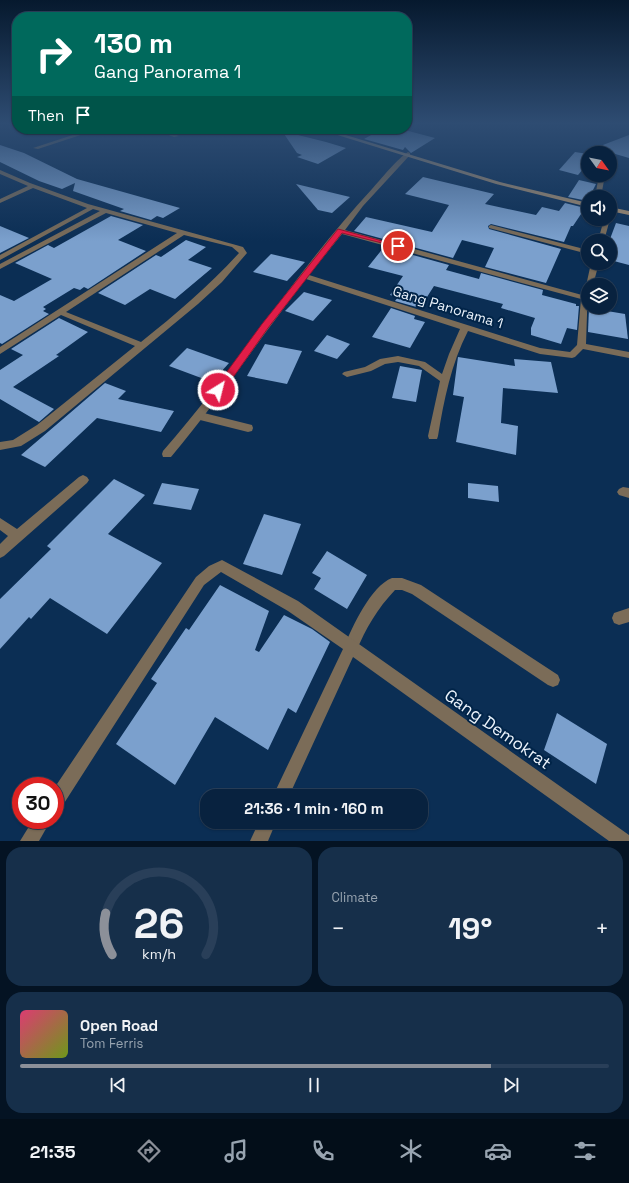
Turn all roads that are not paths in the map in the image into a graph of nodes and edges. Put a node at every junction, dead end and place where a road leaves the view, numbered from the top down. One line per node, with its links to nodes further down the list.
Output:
1 (400, 162): 12 (street)
2 (434, 162): 6 (street)
3 (0, 172): 4 (street)
4 (30, 187): 5 (street); 7 (street)
5 (0, 200)
6 (581, 202)
7 (93, 207): 9 (street); 15 (street)
8 (617, 210): 10 (street)
9 (105, 211): 13 (street); 16 (street)
10 (629, 212)
11 (491, 227): 14 (street)
12 (340, 231): 17 (street); 18 (street)
13 (182, 232): 19 (street); 22 (street)
14 (581, 250)
15 (0, 258)
16 (0, 267)
17 (305, 276): 21 (street, Gang Panorama 1); 28 (street)
18 (581, 297)
19 (60, 312): 22 (street); 24 (street)
20 (584, 314): 23 (street)
21 (465, 328): 23 (street, Gang Panorama 1); 27 (street)
22 (142, 346): 31 (street)
23 (581, 346): 25 (street)
24 (0, 351)
25 (629, 355)
26 (347, 374): 27 (street)
27 (444, 380): 30 (street)
28 (200, 416): 29 (street); 32 (street)
29 (248, 428)
30 (433, 436)
31 (0, 446)
32 (167, 454)
33 (83, 480): 35 (street)
34 (0, 523): 35 (street)
35 (17, 536): 36 (street)
36 (0, 552)
37 (351, 647): 38 (street); 39 (street, Gang Demokrat); 40 (street); 45 (street, Gang Demokrat)
38 (553, 680)
39 (64, 788)
40 (284, 789)
41 (37, 829): 43 (street)
42 (265, 829): 44 (street)
43 (29, 841)
44 (260, 841)
45 (623, 841)

